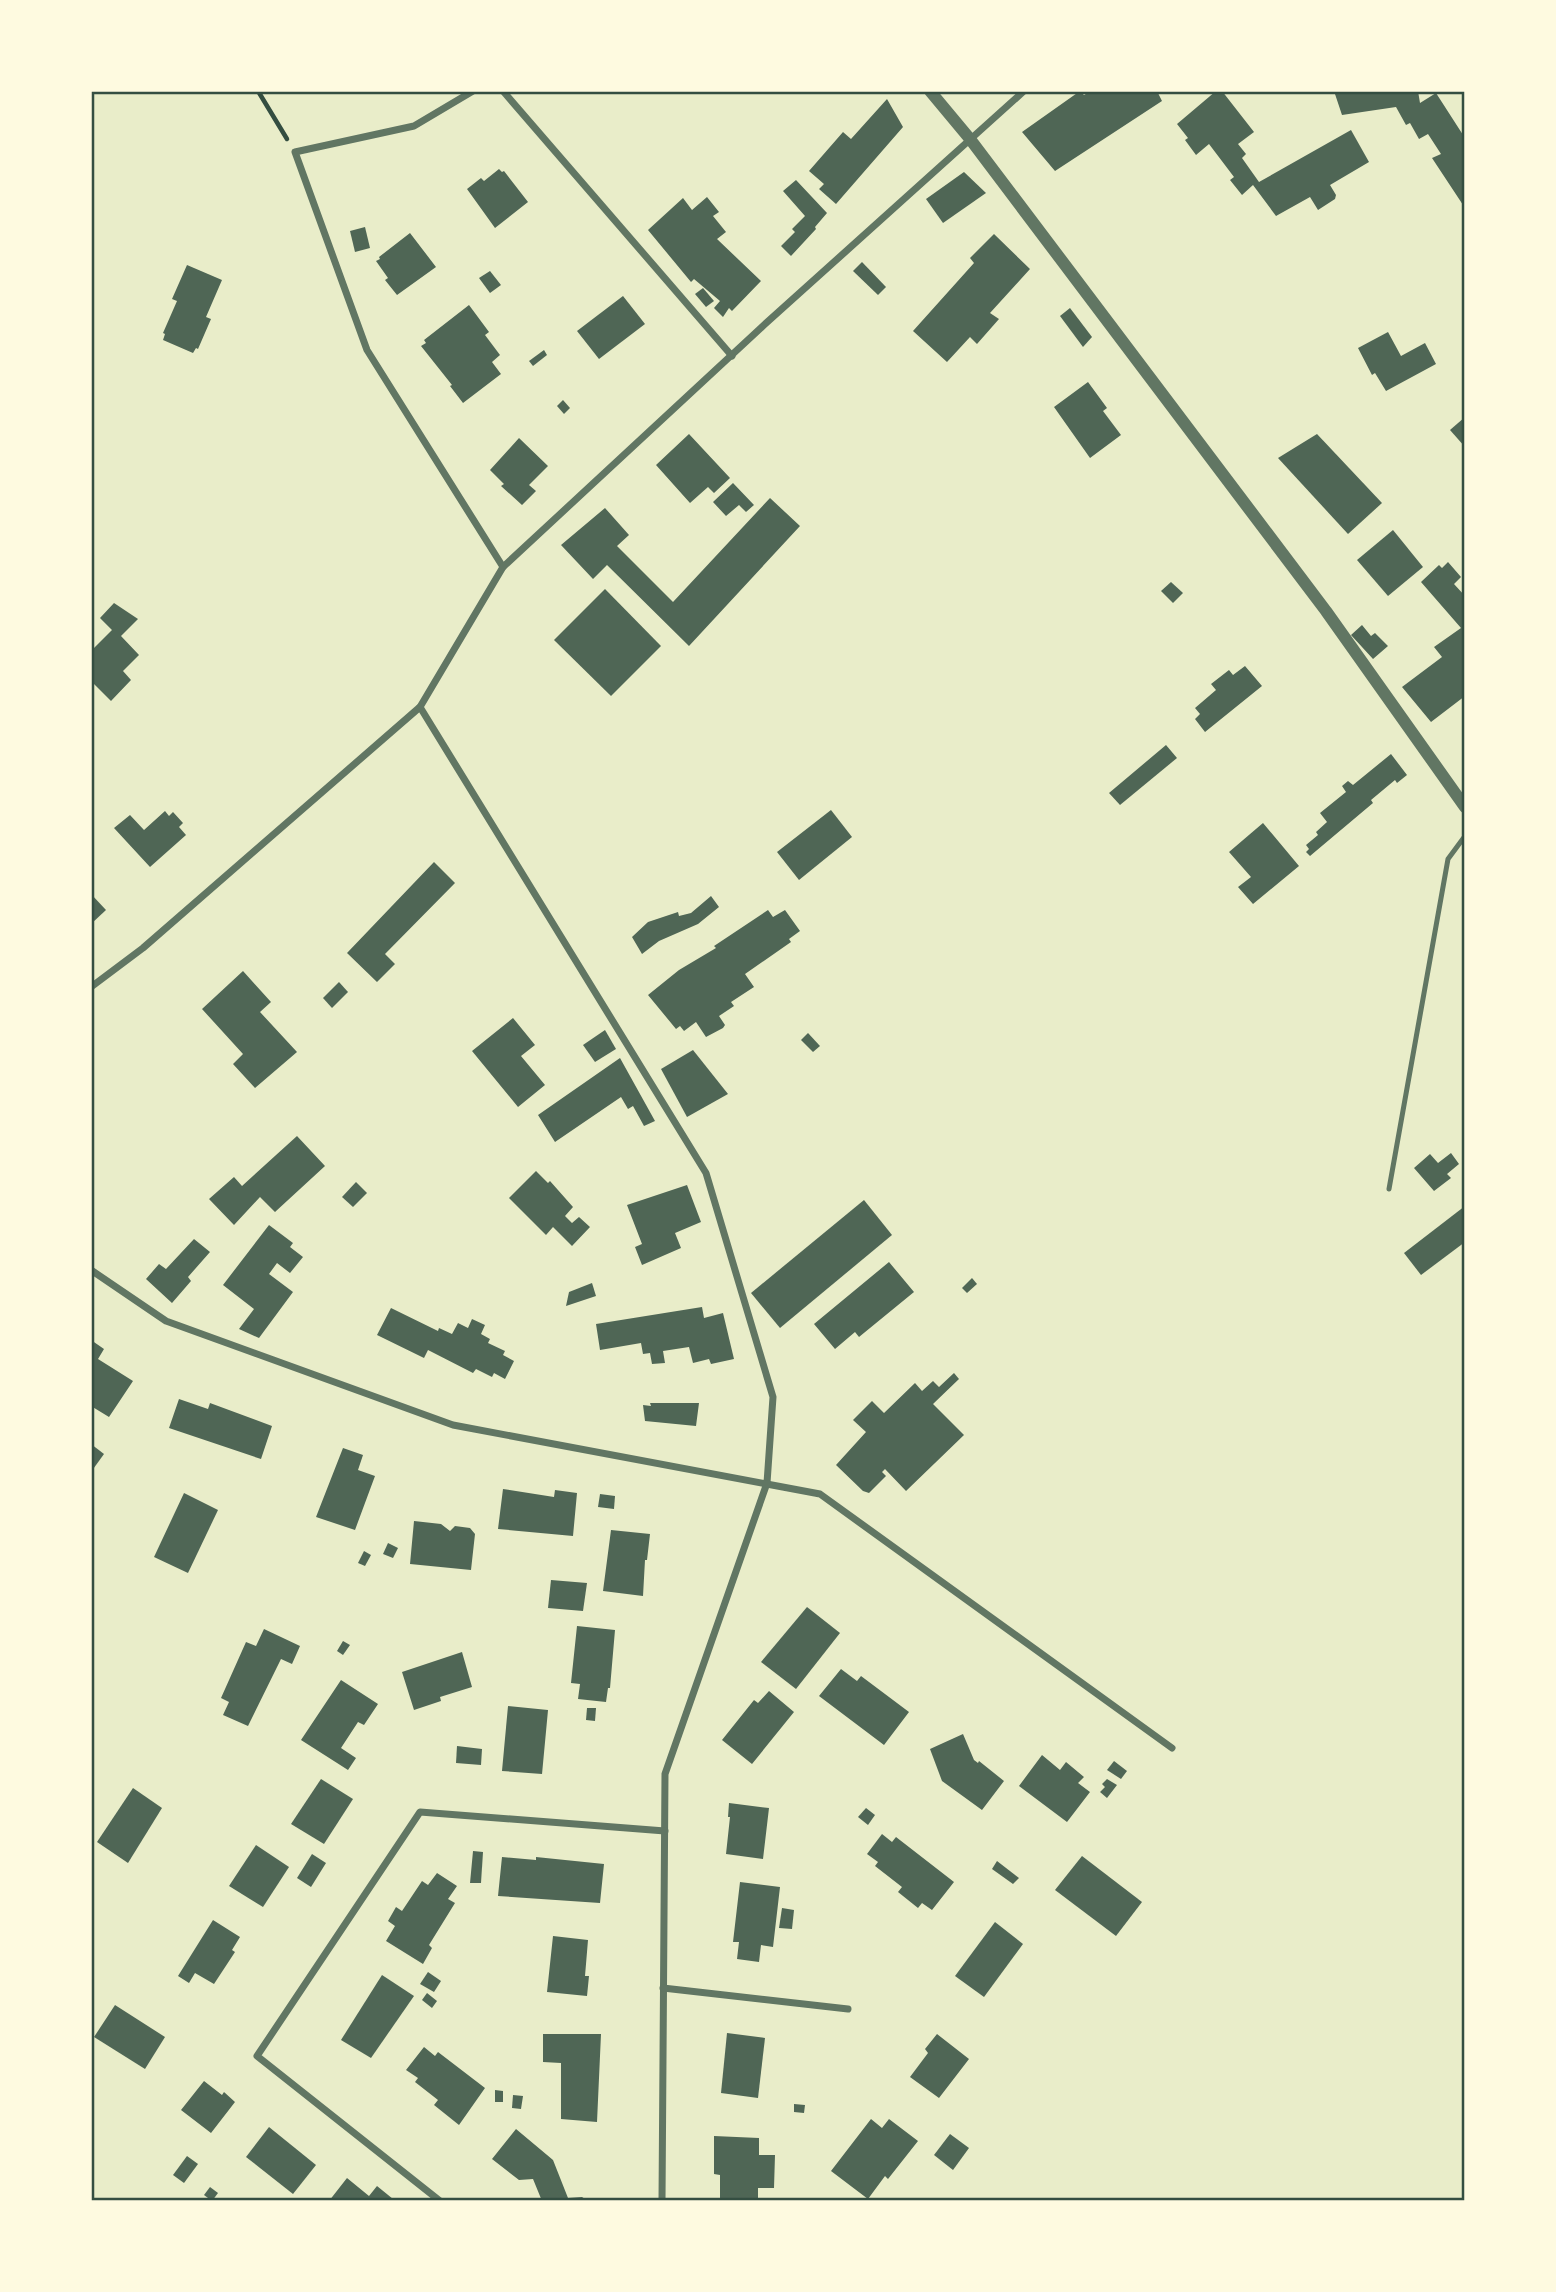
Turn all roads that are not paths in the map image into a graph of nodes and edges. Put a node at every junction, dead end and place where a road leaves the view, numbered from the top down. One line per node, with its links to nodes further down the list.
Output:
1 (473, 91): 7 (street)
2 (503, 91): 6 (street)
3 (930, 91): 5 (street)
4 (1024, 91): 5 (street)
5 (970, 139): 6 (street); 9 (street)
6 (733, 356): 7 (street)
7 (503, 567): 8 (street)
8 (420, 707): 11 (street); 14 (street)
9 (1465, 807)
10 (1465, 836): 12 (lane)
11 (91, 987)
12 (1389, 1189)
13 (91, 1270): 14 (street)
14 (767, 1483): 15 (street); 16 (street)
15 (1172, 1748)
16 (665, 1831): 17 (street); 19 (street)
17 (663, 1988): 18 (street); 20 (street)
18 (848, 2009)
19 (440, 2201)
20 (662, 2201)

